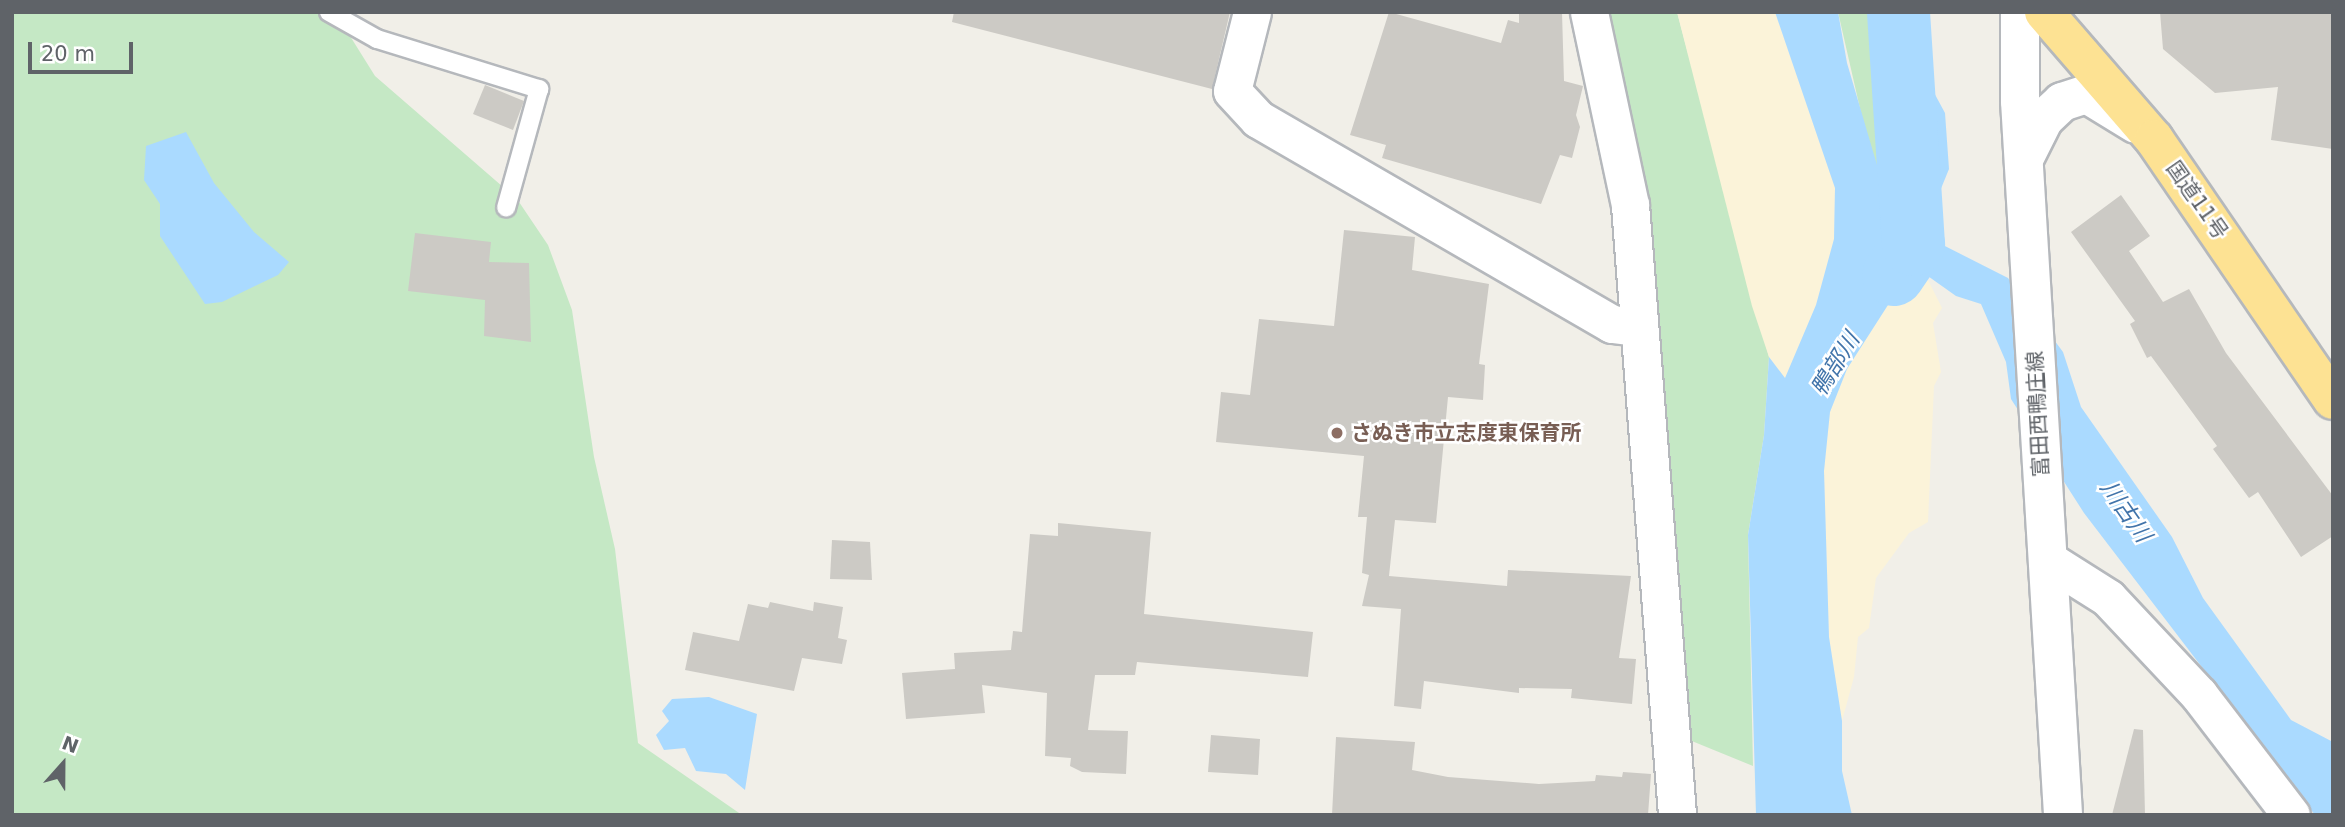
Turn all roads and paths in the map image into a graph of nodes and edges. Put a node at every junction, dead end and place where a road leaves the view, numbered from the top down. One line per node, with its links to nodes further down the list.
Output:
1 (329, 12): 8 (lane)
2 (1252, 12): 9 (street)
3 (1589, 12): 9 (street)
4 (2020, 12): 7 (main road, 富田西鴨庄線)
5 (2044, 12): 6 (highway, 国道11号)
6 (2154, 139): 7 (main road); 10 (highway, 国道11号)
7 (2024, 159): 11 (main road, 富田西鴨庄線)
8 (506, 208)
9 (1636, 327): 12 (street)
10 (2333, 400)
11 (2048, 560): 13 (main road, 富田西鴨庄線); 14 (street)
12 (1677, 815)
13 (2063, 815)
14 (2291, 815)

